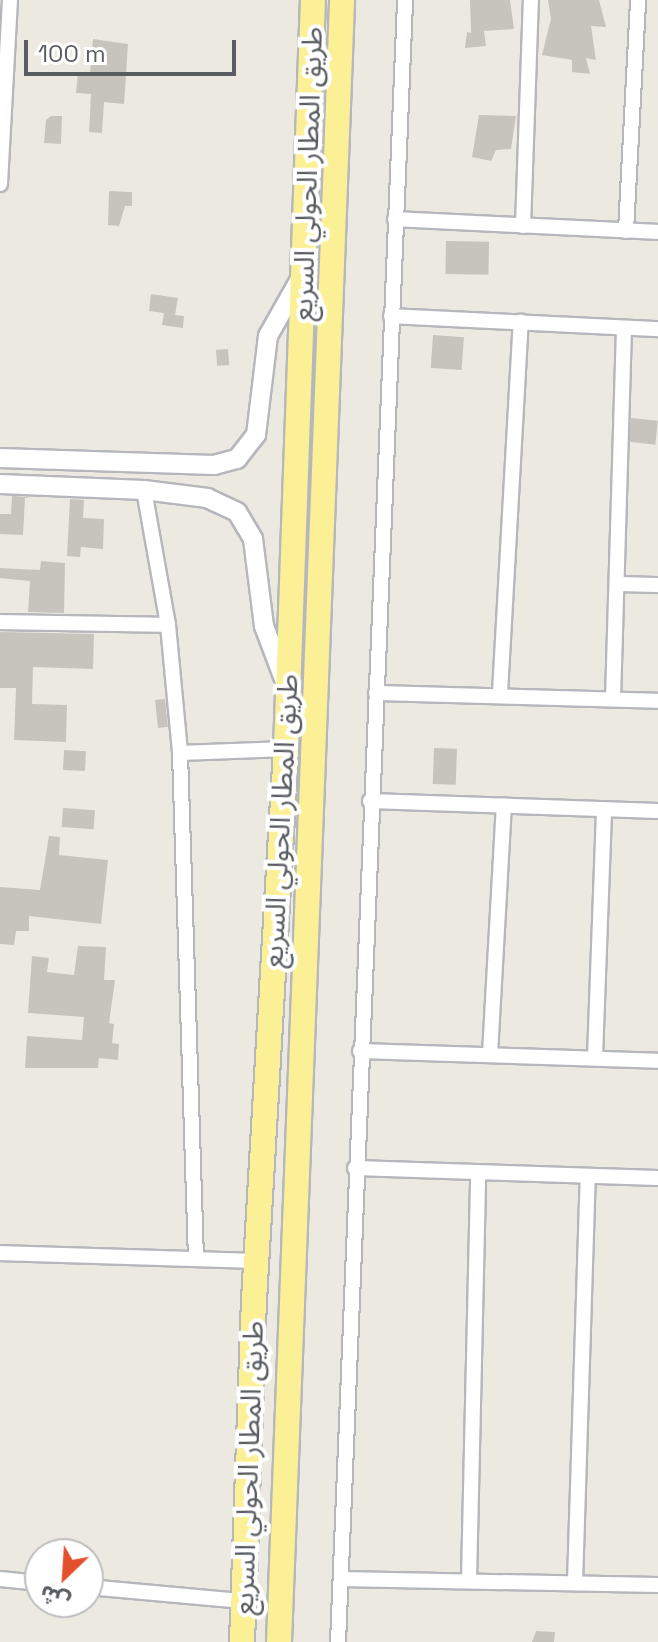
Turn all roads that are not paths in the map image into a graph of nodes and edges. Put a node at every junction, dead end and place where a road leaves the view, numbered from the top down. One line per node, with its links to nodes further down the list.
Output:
1 (10, 0): 7 (street)
2 (313, 0): 13 (highway, طريق المطار الحولي السريع)
3 (342, 0): 48 (highway, طريق المطار الحولي السريع)
4 (405, 0): 9 (street)
5 (531, 0): 10 (street)
6 (638, 0): 11 (street)
7 (3, 93): 8 (street)
8 (0, 184)
9 (395, 219): 10 (street); 14 (street)
10 (523, 226): 11 (street)
11 (626, 231): 12 (street)
12 (658, 232)
13 (304, 259): 18 (street); 28 (highway, طريق المطار الحولي السريع)
14 (391, 316): 15 (street); 25 (street)
15 (521, 322): 16 (street); 26 (street)
16 (624, 328): 17 (street); 21 (street)
17 (658, 329)
18 (0, 458)
19 (0, 484): 20 (street)
20 (144, 490): 24 (street); 28 (street)
21 (617, 584): 22 (street); 27 (street)
22 (658, 585)
23 (0, 622): 24 (street)
24 (168, 625): 31 (street)
25 (376, 693): 26 (street); 32 (street)
26 (500, 693): 27 (street)
27 (613, 699): 29 (street)
28 (286, 701): 30 (highway, طريق المطار الحولي السريع)
29 (658, 701)
30 (286, 749): 31 (street); 46 (highway, طريق المطار الحولي السريع)
31 (180, 753): 45 (street)
32 (370, 801): 33 (street); 36 (street)
33 (504, 805): 34 (street); 37 (street)
34 (604, 809): 35 (street); 38 (street)
35 (658, 811)
36 (360, 1051): 37 (street); 40 (street)
37 (490, 1054): 38 (street)
38 (595, 1057): 39 (street)
39 (658, 1061)
40 (355, 1168): 41 (street); 52 (street)
41 (478, 1172): 42 (street); 53 (street)
42 (588, 1176): 43 (street); 55 (street)
43 (658, 1178)
44 (0, 1253): 45 (street)
45 (196, 1258): 46 (street)
46 (257, 1261): 47 (highway, طريق المطار الحولي السريع)
47 (254, 1300): 48 (highway); 49 (highway, طريق المطار الحولي السريع)
48 (293, 1301): 50 (highway, طريق المطار الحولي السريع)
49 (252, 1372): 50 (highway); 58 (highway, طريق المطار الحولي السريع)
50 (290, 1374): 60 (highway, طريق المطار الحولي السريع)
51 (0, 1579): 54 (street)
52 (341, 1579): 53 (street); 61 (street)
53 (469, 1580): 55 (street)
54 (24, 1581)
55 (575, 1583): 56 (street)
56 (658, 1585)
57 (104, 1588): 58 (street)
58 (243, 1601): 59 (highway, طريق المطار الحولي السريع)
59 (242, 1642)
60 (279, 1642)
61 (338, 1642)

